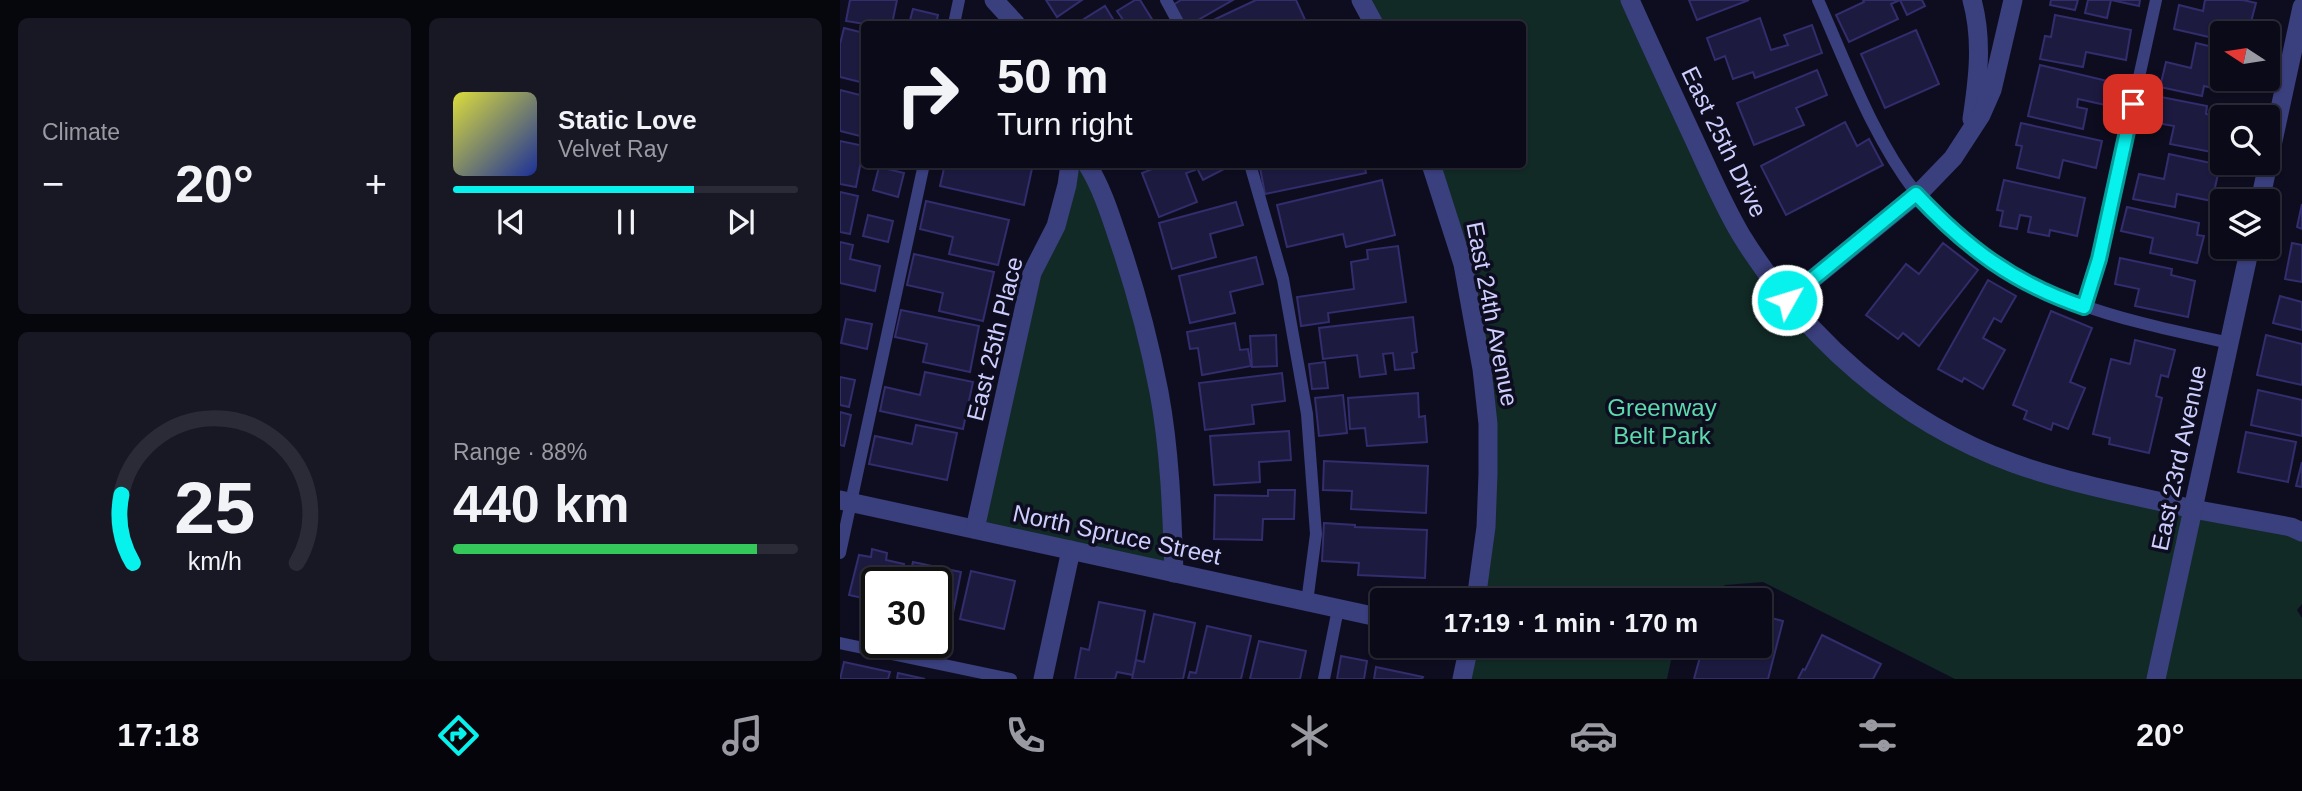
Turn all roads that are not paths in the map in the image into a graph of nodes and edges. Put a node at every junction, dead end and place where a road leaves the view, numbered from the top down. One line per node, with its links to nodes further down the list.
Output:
1 (959, 0): 11 (lane)
2 (994, 0): 12 (street)
3 (1166, 0): 13 (lane)
4 (1361, 0): 14 (street)
5 (1630, 0): 24 (street, East 25th Drive)
6 (1818, 0): 22 (lane)
7 (1972, 0): 15 (street)
8 (2013, 0): 15 (street)
9 (2156, 0): 25 (lane)
10 (2302, 7): 21 (street)
11 (955, 21)
12 (1013, 21)
13 (1177, 21)
14 (1372, 21)
15 (1969, 137): 22 (street)
16 (923, 168): 27 (lane)
17 (1069, 168): 29 (street, East 25th Place)
18 (1089, 168): 33 (street)
19 (1251, 168): 35 (lane)
20 (1432, 168): 34 (street, East 24th Avenue)
21 (2263, 189)
22 (1916, 194): 24 (street); 25 (lane)
23 (2247, 259): 26 (street, East 23rd Avenue)
24 (1787, 300): 28 (street, East 25th Drive)
25 (2084, 307): 26 (lane)
26 (2229, 343): 28 (street, East 23rd Avenue)
27 (846, 501): 29 (street, North Spruce Street); 32 (lane)
28 (2193, 509): 30 (street); 44 (street, East 23rd Avenue)
29 (975, 529): 31 (street, North Spruce Street)
30 (2302, 532)
31 (1071, 550): 33 (street, North Spruce Street); 41 (street)
32 (840, 553)
33 (1174, 573): 35 (street, North Spruce Street)
34 (1478, 588)
35 (1307, 602): 36 (street, North Spruce Street)
36 (1338, 608): 37 (street, North Spruce Street); 42 (lane)
37 (1370, 615)
38 (840, 643): 40 (lane)
39 (1466, 658): 43 (street)
40 (1011, 679)
41 (1043, 679)
42 (1324, 679)
43 (1462, 679)
44 (2156, 679)

